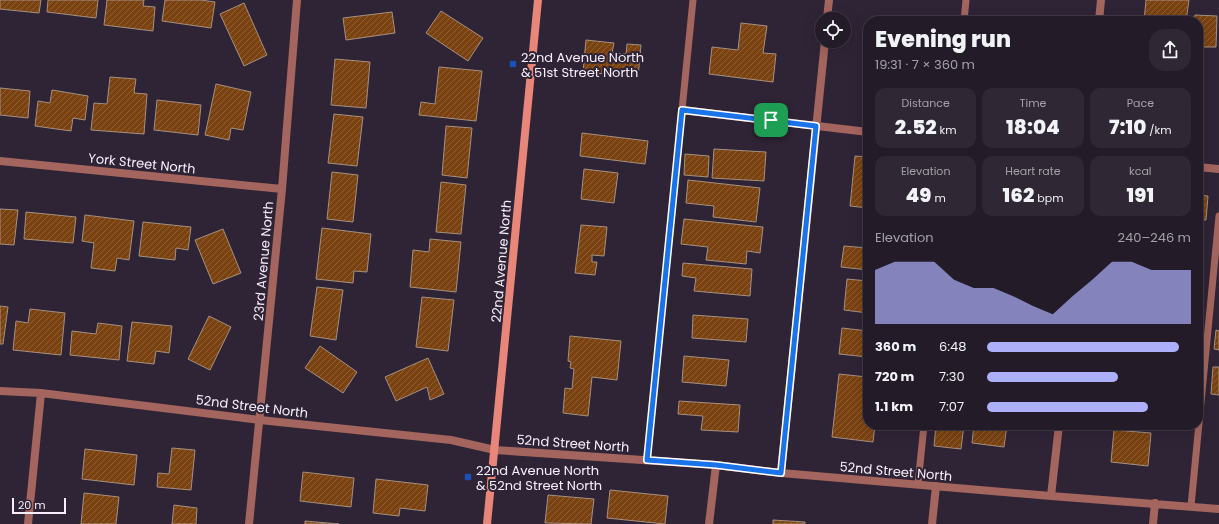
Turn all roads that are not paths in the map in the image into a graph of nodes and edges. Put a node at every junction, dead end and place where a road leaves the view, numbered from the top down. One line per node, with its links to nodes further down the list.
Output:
1 (298, 0): 17 (street, 23rd Avenue North)
2 (538, 0): 26 (main road, 22nd Avenue North)
3 (692, 0): 11 (lane)
4 (829, 0): 7 (street)
5 (966, 0): 8 (lane)
6 (1101, 0): 9 (street)
7 (828, 12)
8 (964, 16)
9 (1099, 16)
10 (824, 48): 12 (street)
11 (682, 110): 12 (street); 27 (lane)
12 (816, 126): 13 (street); 29 (street)
13 (863, 131)
14 (0, 161): 17 (street, York Street North)
15 (1203, 167): 16 (street)
16 (1219, 169)
17 (282, 189): 22 (street, 23rd Avenue North)
18 (1219, 216): 19 (lane)
19 (1203, 382)
20 (0, 391): 21 (street, 52nd Street North)
21 (41, 393): 22 (street, 52nd Street North); 36 (street)
22 (260, 420): 26 (street, 52nd Street North); 37 (street, 23rd Avenue North)
23 (923, 430): 30 (lane)
24 (1058, 430): 32 (street)
25 (1198, 430): 34 (lane)
26 (495, 450): 27 (street, 52nd Street North); 38 (main road, 22nd Avenue North)
27 (647, 460): 28 (street, 52nd Street North)
28 (716, 465): 29 (street, 52nd Street North); 39 (street)
29 (781, 473): 30 (street, 52nd Street North)
30 (918, 484): 31 (street, 52nd Street North)
31 (936, 486): 32 (street, 52nd Street North); 40 (street)
32 (1051, 496): 33 (street, 52nd Street North)
33 (1155, 503): 34 (street, 52nd Street North); 41 (street)
34 (1191, 506): 35 (street, 52nd Street North)
35 (1219, 509)
36 (28, 524)
37 (249, 524)
38 (487, 524)
39 (710, 524)
40 (932, 524)
41 (1153, 524)

